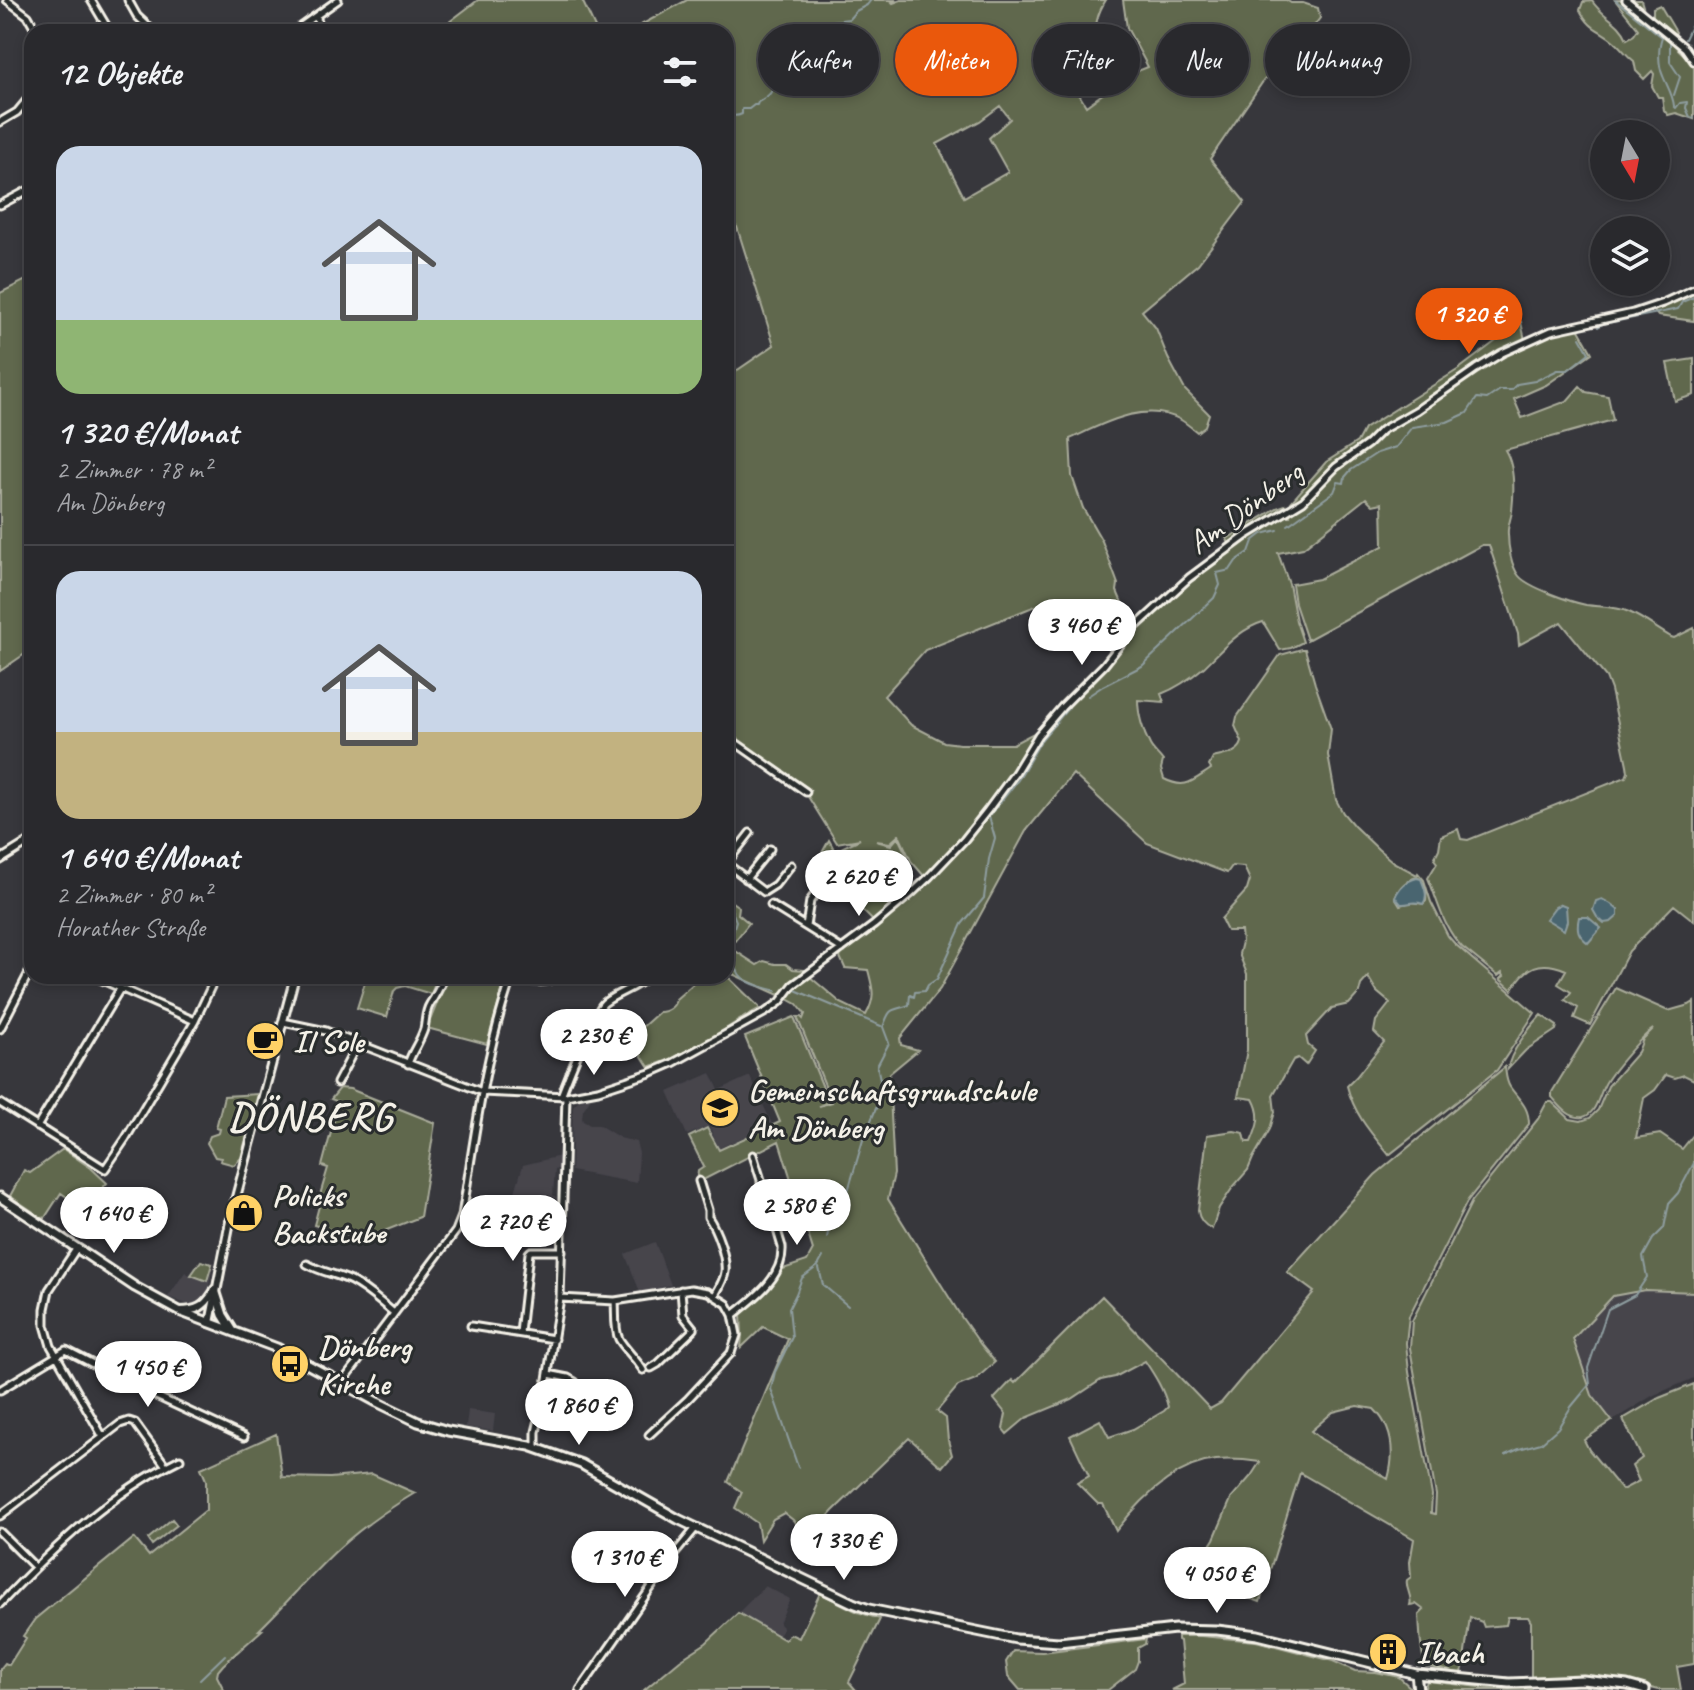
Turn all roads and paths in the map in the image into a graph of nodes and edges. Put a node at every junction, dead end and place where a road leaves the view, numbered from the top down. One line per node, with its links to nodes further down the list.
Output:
1 (7, 0): 7 (street)
2 (91, 0): 8 (street)
3 (128, 0): 9 (street)
4 (338, 0): 6 (street)
5 (1626, 0): 12 (street)
6 (317, 15): 10 (street); 11 (street)
7 (32, 24)
8 (105, 24)
9 (146, 24)
10 (304, 24)
11 (318, 24)
12 (1694, 61)
13 (24, 104): 14 (street)
14 (0, 122)
15 (24, 192): 16 (street)
16 (0, 205)
17 (1694, 289): 31 (street, Am Dönberg)
18 (734, 742): 19 (street)
19 (806, 792)
20 (750, 833): 23 (street)
21 (24, 845): 24 (street)
22 (770, 849): 27 (street)
23 (734, 854)
24 (0, 860)
25 (791, 865): 27 (street)
26 (734, 870): 27 (street)
27 (746, 879)
28 (823, 883): 30 (street)
29 (771, 905): 30 (street)
30 (806, 926): 31 (street)
31 (842, 949): 47 (street, Am Dönberg)
32 (24, 982): 42 (street)
33 (110, 984): 39 (street)
34 (212, 984): 40 (street)
35 (293, 984): 41 (street)
36 (442, 984): 44 (street)
37 (509, 984): 46 (street)
38 (640, 984): 47 (street)
39 (120, 989): 40 (street); 49 (street)
40 (195, 1021): 49 (street)
41 (283, 1022): 43 (street, Am Dönberg); 56 (street)
42 (0, 1029)
43 (358, 1043): 44 (street, Am Dönberg); 45 (street)
44 (408, 1064): 46 (street, Am Dönberg)
45 (337, 1083)
46 (482, 1092): 47 (street, Am Dönberg); 62 (street)
47 (564, 1096): 54 (street)
48 (0, 1103): 49 (street)
49 (37, 1127)
50 (753, 1155): 63 (street)
51 (699, 1181): 58 (street)
52 (0, 1197): 53 (main road)
53 (76, 1249): 61 (main road); 69 (street)
54 (562, 1251): 59 (street); 67 (street)
55 (307, 1264): 62 (street)
56 (215, 1290): 61 (street); 64 (street); 66 (main road)
57 (681, 1290): 58 (street); 60 (street); 60 (street)
58 (715, 1295): 63 (street)
59 (560, 1298): 60 (street); 68 (street)
60 (615, 1301)
61 (179, 1311): 64 (main road)
62 (394, 1313): 71 (street)
63 (733, 1315): 74 (street)
64 (210, 1323): 66 (main road)
65 (471, 1326): 67 (street)
66 (233, 1331): 71 (main road)
67 (520, 1333): 68 (street)
68 (554, 1339): 70 (street)
69 (57, 1355): 72 (street); 75 (street); 76 (street)
70 (548, 1374): 73 (street); 77 (street)
71 (342, 1383): 77 (main road)
72 (0, 1390)
73 (605, 1422)
74 (649, 1435)
75 (103, 1437): 79 (street); 80 (street)
76 (244, 1437)
77 (536, 1447): 81 (main road)
78 (180, 1459): 79 (street)
79 (166, 1466): 83 (street)
80 (0, 1516)
81 (696, 1527): 85 (main road); 86 (street)
82 (0, 1532): 83 (street)
83 (35, 1567): 84 (street)
84 (0, 1604)
85 (1416, 1674): 87 (main road); 88 (main road)
86 (580, 1690)
87 (1418, 1690)
88 (1645, 1690)

